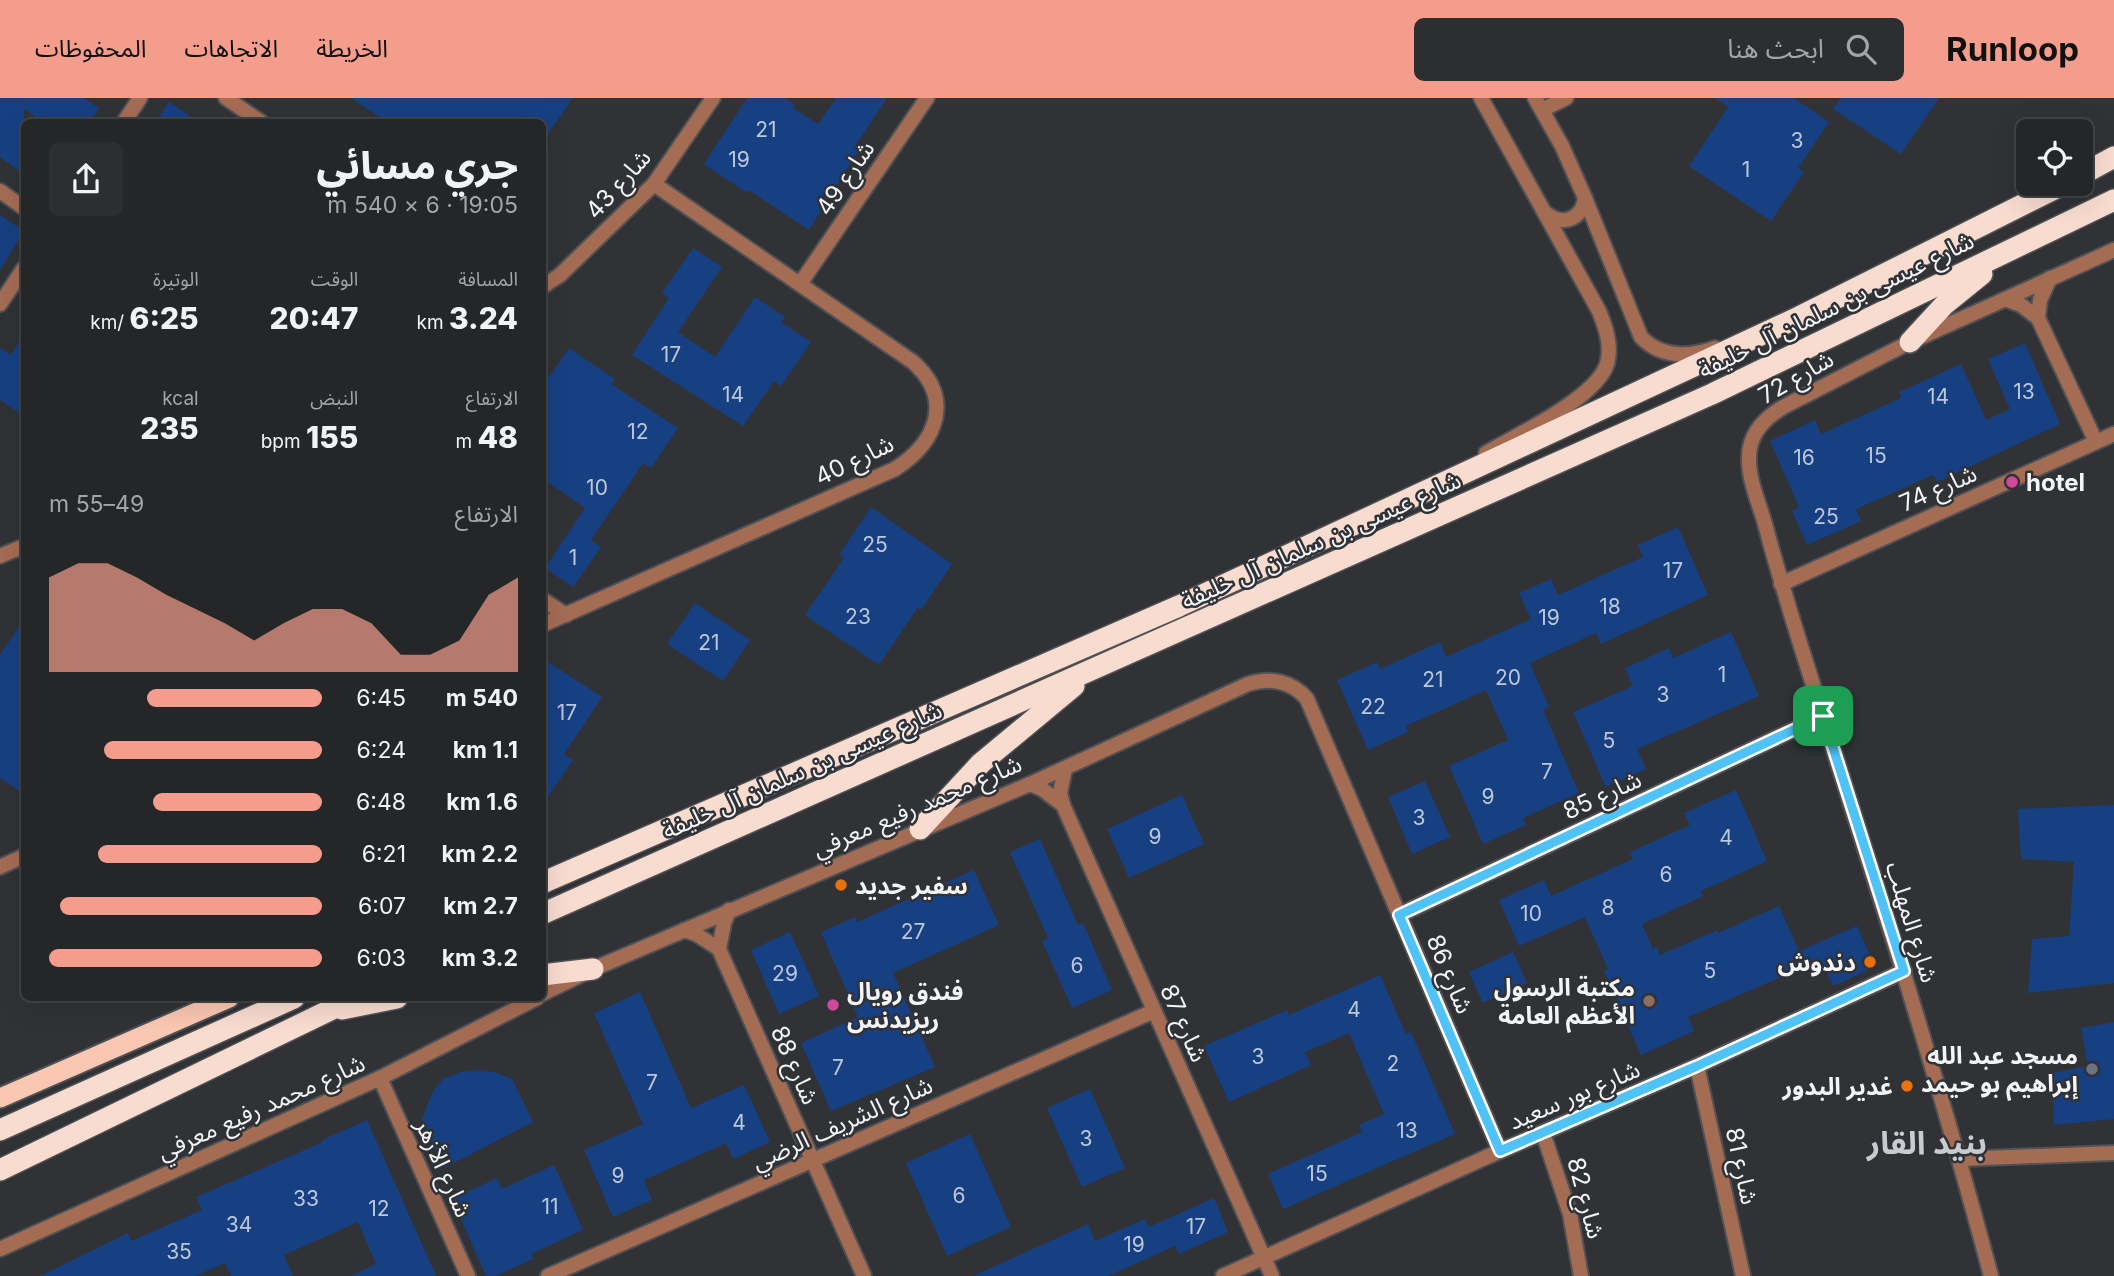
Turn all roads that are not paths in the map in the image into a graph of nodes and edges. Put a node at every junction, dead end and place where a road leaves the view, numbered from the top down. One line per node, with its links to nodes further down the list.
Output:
1 (140, 98): 8 (street)
2 (226, 98): 9 (street)
3 (713, 98): 12 (street, شارع 43)
4 (927, 98): 24 (street, شارع 49)
5 (1481, 98): 18 (street)
6 (1566, 98): 7 (street)
7 (1539, 104): 15 (street)
8 (126, 119)
9 (257, 119)
10 (2114, 157): 11 (highway)
11 (2093, 168)
12 (654, 184): 23 (street, شارع 43); 24 (street, شارع 40)
13 (0, 191): 17 (street)
14 (2040, 196): 27 (highway, شارع عيسى بن سلمان آل خليفة)
15 (1585, 198): 18 (street); 27 (street)
16 (2114, 200): 20 (highway, شارع عيسى بن سلمان آل خليفة)
17 (21, 206)
18 (1547, 214): 32 (street)
19 (2114, 250): 22 (street, شارع 72)
20 (2006, 254): 29 (highway); 39 (highway, شارع عيسى بن سلمان آل خليفة)
21 (21, 272): 26 (street)
22 (2050, 278): 25 (street, شارع 72); 28 (street)
23 (546, 284)
24 (800, 284): 37 (street, شارع 40)
25 (2005, 299): 28 (street); 29 (street, شارع 72)
26 (0, 304)
27 (1799, 317): 32 (highway, شارع عيسى بن سلمان آل خليفة)
28 (2038, 318): 31 (street)
29 (1910, 342): 35 (street, شارع 72)
30 (2114, 434): 31 (street, شارع 74)
31 (2096, 442): 35 (street, شارع 74)
32 (1401, 504): 48 (highway, شارع عيسى بن سلمان آل خليفة)
33 (21, 547): 34 (street)
34 (0, 556)
35 (1781, 584): 41 (street, شارع المهلب)
36 (546, 602): 37 (street)
37 (566, 615): 38 (street, شارع 40)
38 (546, 623)
39 (1094, 669): 45 (highway); 50 (highway, شارع عيسى بن سلمان آل خليفة)
40 (1307, 699): 42 (street, شارع محمد رفيع معرفي); 51 (street, شارع 86)
41 (1823, 716): 51 (street, شارع 85); 55 (street, شارع المهلب)
42 (1065, 769): 43 (street, شارع محمد رفيع معرفي); 44 (street, شارع 87)
43 (1030, 784): 44 (street); 45 (street, شارع محمد رفيع معرفي)
44 (1063, 805): 63 (street, شارع 87)
45 (920, 829): 49 (street, شارع محمد رفيع معرفي)
46 (21, 857): 47 (street)
47 (0, 867)
48 (546, 881)
49 (729, 911): 52 (street, شارع محمد رفيع معرفي); 53 (street)
50 (546, 912)
51 (1399, 915): 70 (street, شارع 86)
52 (684, 930): 53 (street); 54 (street, شارع محمد رفيع معرفي)
53 (719, 949): 73 (street, شارع 88)
54 (593, 969): 56 (highway); 57 (street, شارع محمد رفيع معرفي)
55 (1904, 971): 65 (street, شارع بور سعيد); 72 (street, شارع المهلب)
56 (546, 975)
57 (546, 993)
58 (222, 1001): 67 (highway)
59 (287, 1001): 68 (highway)
60 (348, 1001): 64 (highway)
61 (383, 1001): 64 (highway)
62 (531, 1001): 66 (street, شارع محمد رفيع معرفي)
63 (1154, 1011): 73 (street, شارع الشريف الرضي); 76 (street, شارع 87)
64 (316, 1015): 74 (highway)
65 (1697, 1066): 69 (street, شارع بور سعيد); 83 (street, شارع 81)
66 (380, 1078): 75 (street, شارع محمد رفيع معرفي); 77 (street, شارع الأزهر)
67 (0, 1098)
68 (0, 1130)
69 (1543, 1133): 70 (street, شارع بور سعيد); 82 (street, شارع 82)
70 (1500, 1151): 76 (street, شارع بور سعيد)
71 (2114, 1153): 72 (street)
72 (1960, 1159): 84 (street, شارع المهلب)
73 (813, 1161): 78 (street, شارع الشريف الرضي); 79 (street, شارع 88)
74 (0, 1170)
75 (0, 1250)
76 (1264, 1259): 80 (street, شارع بور سعيد); 81 (street, شارع 87)
77 (467, 1276)
78 (548, 1276)
79 (864, 1276)
80 (1223, 1276)
81 (1272, 1276)
82 (1581, 1276)
83 (1743, 1276)
84 (1991, 1276)

